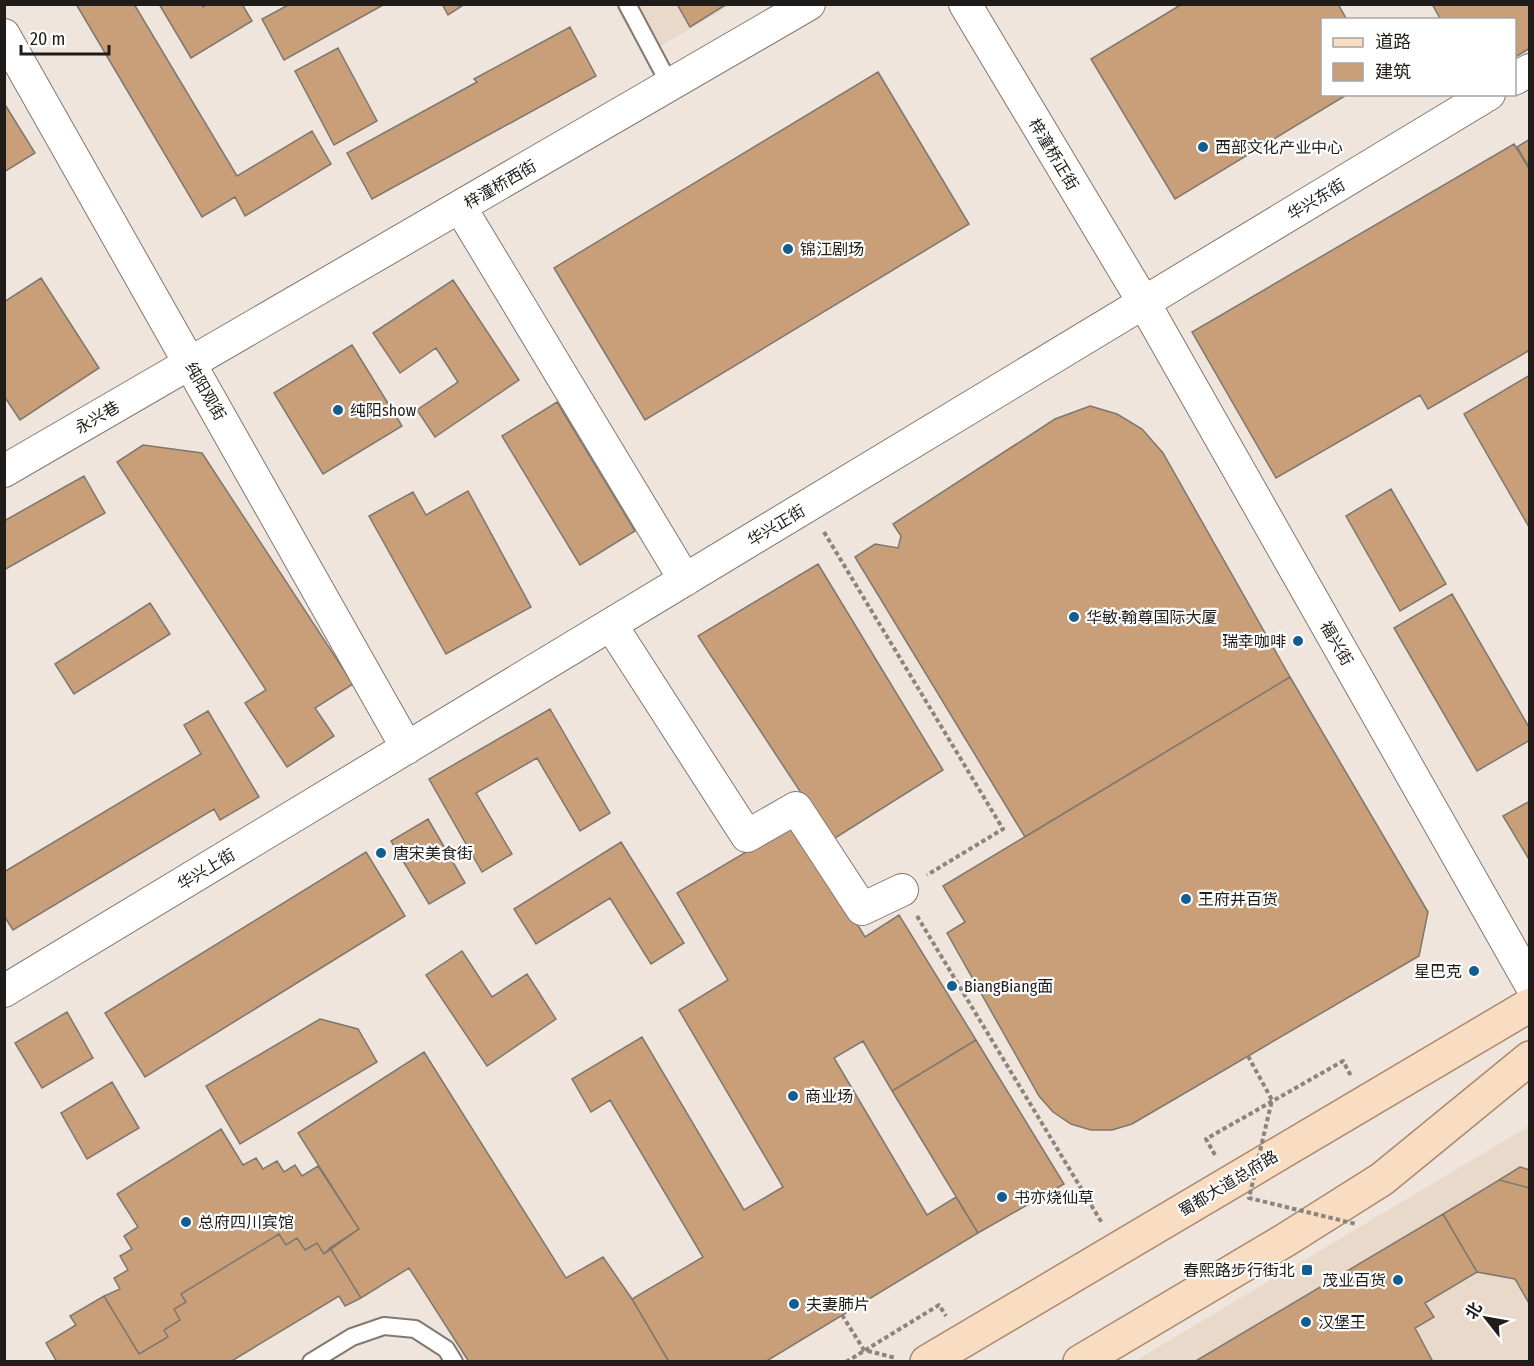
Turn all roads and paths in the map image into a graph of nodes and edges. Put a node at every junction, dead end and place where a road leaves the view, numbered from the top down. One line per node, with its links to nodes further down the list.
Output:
1 (627, 4): 7 (lane)
2 (809, 4): 7 (street, 梓潼桥西街)
3 (965, 4): 10 (street, 梓潼桥正街)
4 (4, 35): 11 (street, 纯阳观街)
5 (1530, 70): 6 (street)
6 (1516, 78)
7 (670, 85): 9 (street, 梓潼桥西街)
8 (1486, 96): 10 (street, 华兴东街)
9 (460, 207): 11 (street, 梓潼桥西街); 14 (street)
10 (1144, 303): 13 (street, 华兴正街); 18 (street, 福兴街)
11 (190, 363): 12 (street, 永兴巷); 16 (street, 纯阳观街)
12 (4, 471)
13 (807, 506): 14 (street, 华兴正街); 17 (path)
14 (685, 580): 15 (street, 华兴正街)
15 (611, 625): 16 (street, 华兴正街); 17 (street)
16 (407, 748): 19 (street, 华兴上街)
17 (902, 890): 27 (path)
18 (1530, 983)
19 (4, 991)
20 (1530, 1005): 27 (main road, 蜀都大道总府路)
21 (1248, 1056): 24 (path, bridge)
22 (1530, 1058): 31 (main road)
23 (1343, 1061): 24 (path)
24 (1272, 1100): 25 (path); 26 (path, bridge)
25 (1206, 1139)
26 (1356, 1224)
27 (1118, 1248): 32 (main road, 蜀都大道总府路)
28 (939, 1305): 30 (path)
29 (842, 1315): 30 (path)
30 (864, 1350): 32 (path); 35 (path)
31 (1099, 1357)
32 (912, 1360)
33 (311, 1362): 34 (lane)
34 (454, 1362)
35 (846, 1362)

